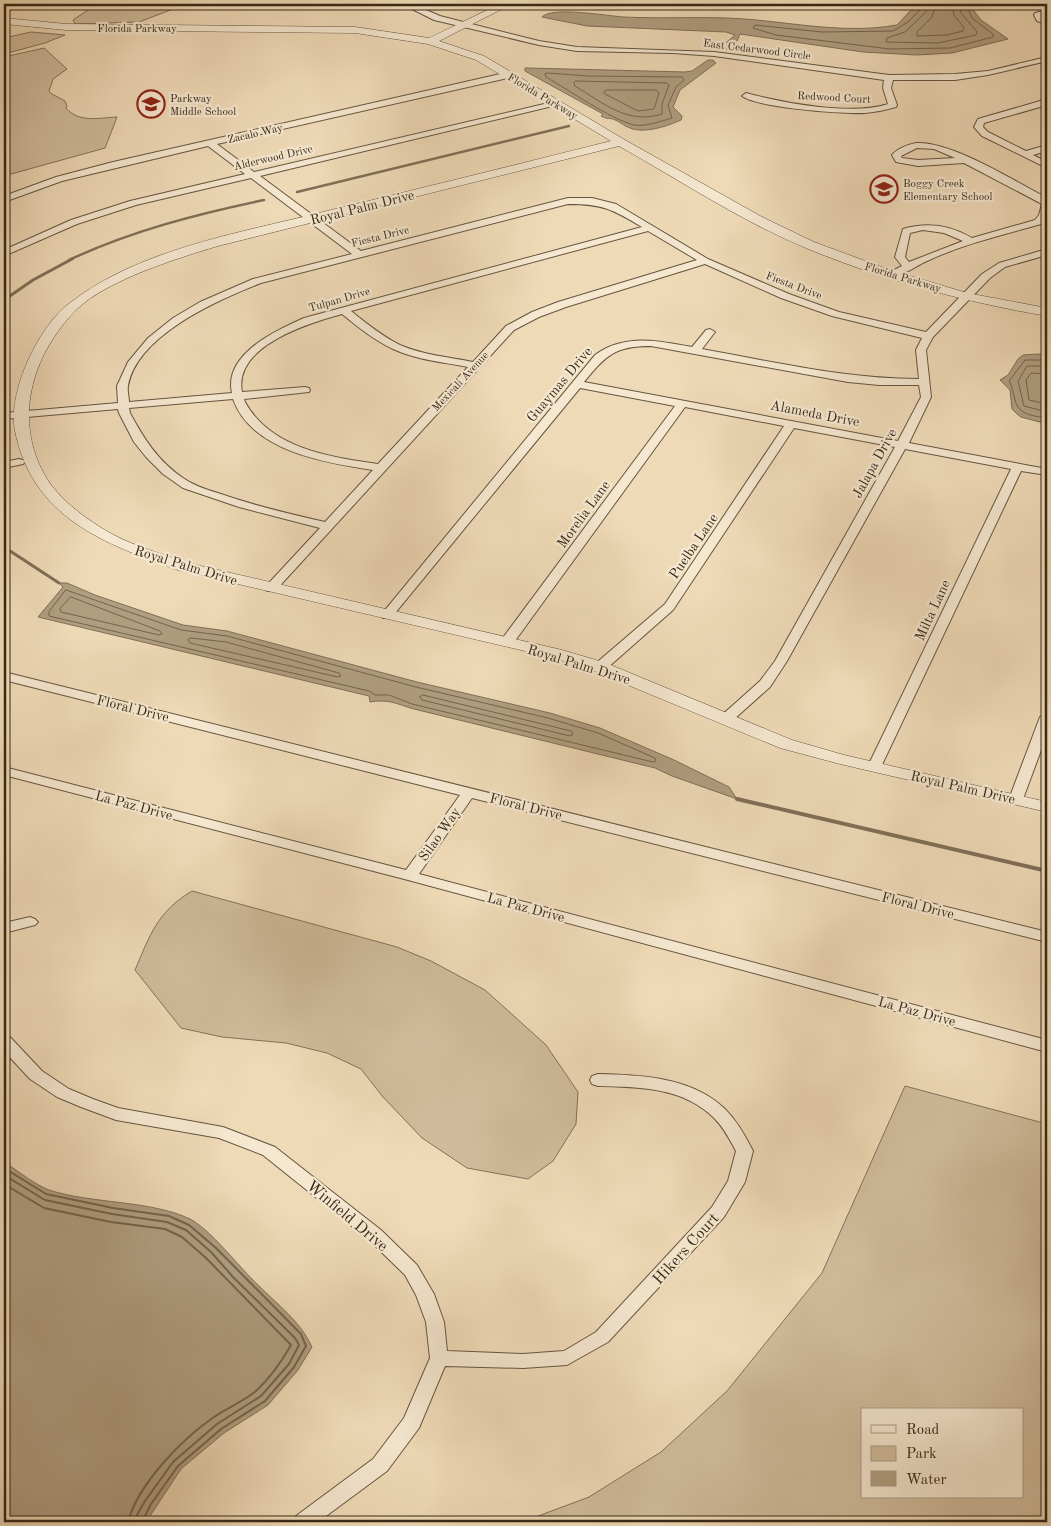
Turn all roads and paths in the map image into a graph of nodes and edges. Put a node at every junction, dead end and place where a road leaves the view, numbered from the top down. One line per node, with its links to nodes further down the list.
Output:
1 (16, 4): 6 (street)
2 (406, 4): 10 (street, East Cedarwood Circle)
3 (507, 4): 10 (street)
4 (820, 4): 5 (street)
5 (840, 5)
6 (4, 10)
7 (1047, 12): 9 (street)
8 (4, 21): 11 (street, Florida Parkway)
9 (1047, 22)
10 (464, 25): 11 (street); 14 (street, East Cedarwood Circle)
11 (430, 41): 13 (street, Florida Parkway)
12 (1047, 59): 14 (street, East Cedarwood Circle)
13 (509, 76): 17 (street, Florida Parkway); 19 (street, Zacalo Way)
14 (889, 78): 15 (street, Redwood Court)
15 (746, 96)
16 (1047, 102): 21 (street)
17 (554, 103): 18 (street, Florida Parkway); 24 (street, Alderwood Drive)
18 (621, 142): 26 (street, Royal Palm Drive); 34 (street, Florida Parkway)
19 (210, 143): 24 (street); 25 (street, Zacalo Way)
20 (1047, 148): 21 (street)
21 (1026, 154): 23 (street)
22 (965, 160): 22 (street); 28 (street)
23 (1047, 165)
24 (250, 174): 26 (street); 30 (street, Alderwood Drive)
25 (4, 199)
26 (311, 219): 31 (street); 48 (street, Royal Palm Drive)
27 (649, 228): 31 (street, Fiesta Drive); 32 (street, Fiesta Drive); 36 (street, Tulpan Drive)
28 (970, 241): 33 (street); 33 (street)
29 (1047, 252): 35 (street, Jalapa Drive)
30 (4, 253)
31 (359, 254): 47 (street, Fiesta Drive)
32 (705, 261): 39 (street, Fiesta Drive); 41 (street, Mexicali Avenue)
33 (907, 266): 34 (street)
34 (892, 275): 35 (street, Florida Parkway)
35 (965, 296): 37 (street, Florida Parkway); 39 (street, Jalapa Drive)
36 (343, 310): 41 (street); 45 (street, Tulpan Drive)
37 (1047, 312)
38 (710, 332): 40 (street)
39 (928, 336): 42 (street, Jalapa Drive)
40 (695, 351): 42 (street, Guaymas Drive); 43 (street, Guaymas Drive)
41 (476, 365): 54 (street, Mexicali Avenue)
42 (924, 382): 50 (street, Jalapa Drive)
43 (578, 384): 46 (street, Alameda Drive); 58 (street, Guaymas Drive)
44 (305, 390): 45 (street)
45 (237, 396): 47 (street); 54 (street)
46 (682, 404): 49 (street, Alameda Drive); 59 (street, Morelia Lane)
47 (122, 406): 48 (street); 56 (street, Fiesta Drive)
48 (5, 416): 51 (street, Royal Palm Drive)
49 (791, 424): 50 (street, Alameda Drive); 60 (street, Puelba Lane)
50 (901, 445): 53 (street, Alameda Drive); 63 (street, Jalapa Drive)
51 (19, 462): 52 (street); 57 (street, Royal Palm Drive)
52 (4, 465)
53 (1017, 467): 55 (street, Alameda Drive); 64 (street, Milta Lane)
54 (380, 468): 56 (street, Mexicali Avenue)
55 (1047, 472)
56 (328, 526): 57 (street, Mexicali Avenue)
57 (271, 588): 58 (street, Royal Palm Drive)
58 (388, 615): 59 (street, Royal Palm Drive)
59 (507, 642): 60 (street, Royal Palm Drive)
60 (600, 667): 63 (street, Royal Palm Drive)
61 (4, 676): 66 (street, Floral Drive)
62 (1047, 717): 67 (street)
63 (727, 718): 64 (street, Royal Palm Drive)
64 (875, 766): 67 (street, Royal Palm Drive)
65 (4, 771): 69 (street, La Paz Drive)
66 (468, 792): 69 (street, Silao Way); 72 (street, Floral Drive)
67 (1016, 799): 68 (street, Royal Palm Drive)
68 (1047, 807)
69 (410, 876): 74 (street, La Paz Drive)
70 (30, 922): 71 (street)
71 (4, 928)
72 (1047, 937)
73 (4, 1041): 76 (street, Winfield Drive)
74 (1047, 1046)
75 (598, 1080): 76 (street, Hikers Court)
76 (438, 1358): 77 (street, Winfield Drive)
77 (303, 1522)

